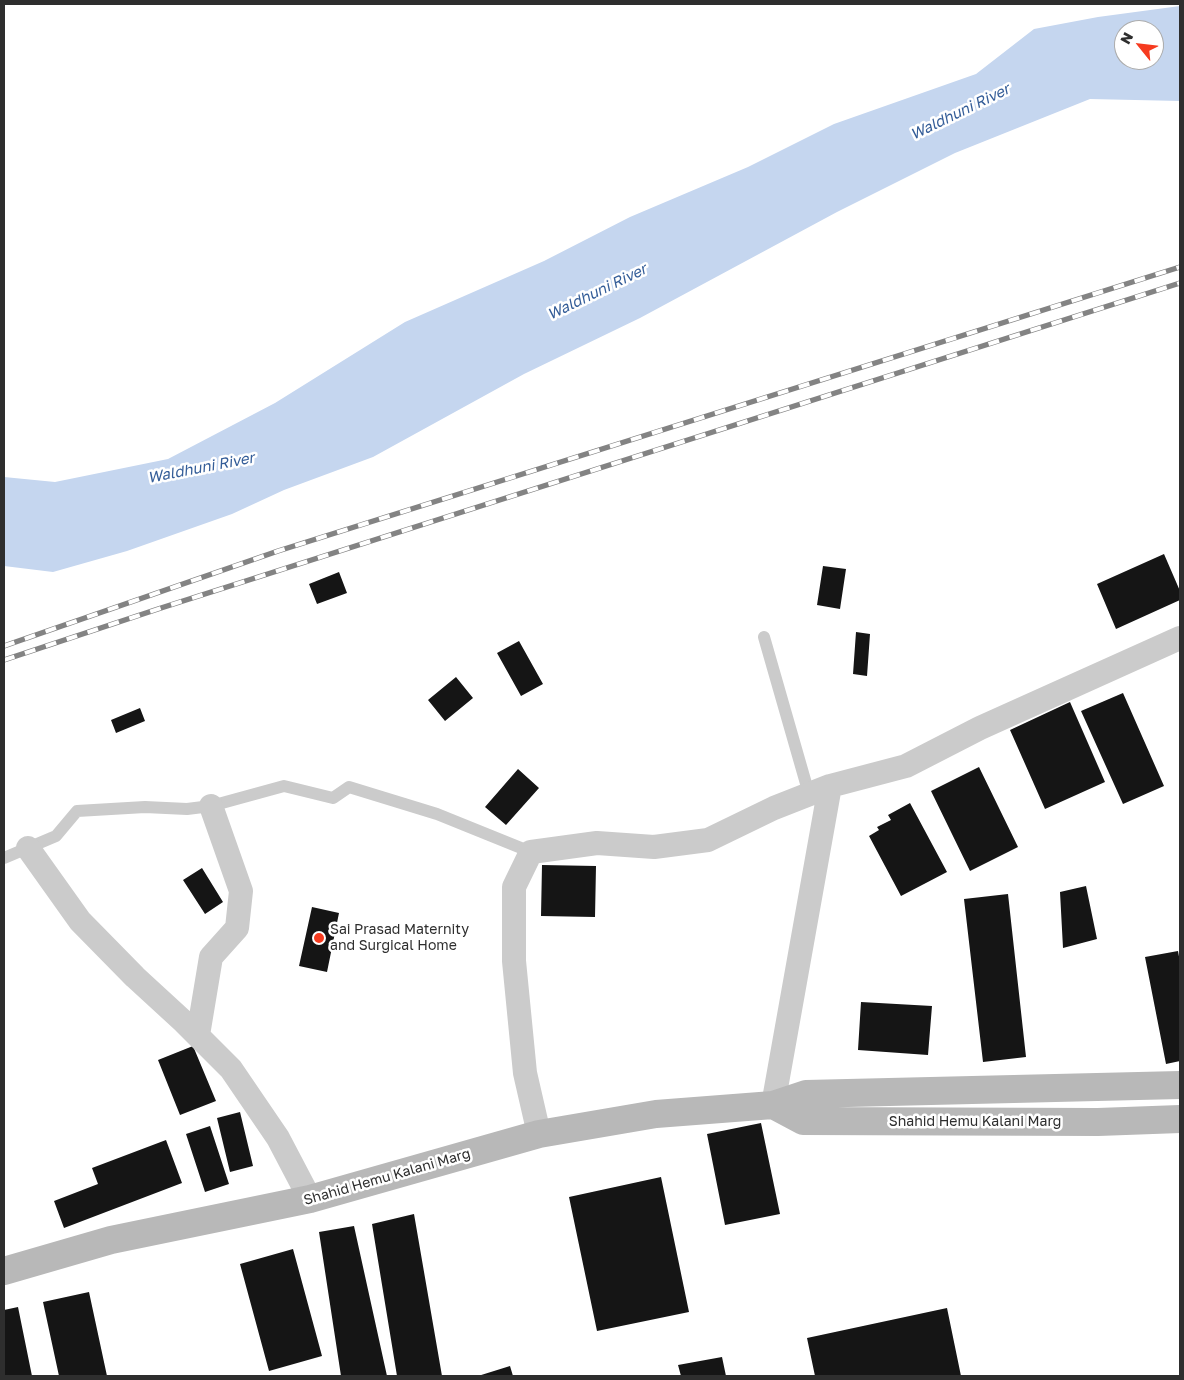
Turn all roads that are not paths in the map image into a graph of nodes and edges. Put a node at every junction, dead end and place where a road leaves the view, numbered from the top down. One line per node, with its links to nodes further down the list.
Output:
1 (764, 637): 3 (lane)
2 (1180, 638): 3 (street)
3 (820, 790): 6 (street); 10 (street)
4 (211, 806): 5 (lane); 6 (lane); 8 (street)
5 (28, 848): 7 (lane); 8 (street)
6 (531, 852): 12 (street)
7 (4, 858)
8 (198, 1035): 13 (street)
9 (1180, 1085): 10 (main road, Shahid Hemu Kalani Marg)
10 (773, 1105): 11 (main road, Shahid Hemu Kalani Marg); 12 (main road, Shahid Hemu Kalani Marg)
11 (1180, 1119)
12 (539, 1134): 13 (main road, Shahid Hemu Kalani Marg)
13 (310, 1199): 14 (main road, Shahid Hemu Kalani Marg)
14 (4, 1271)

